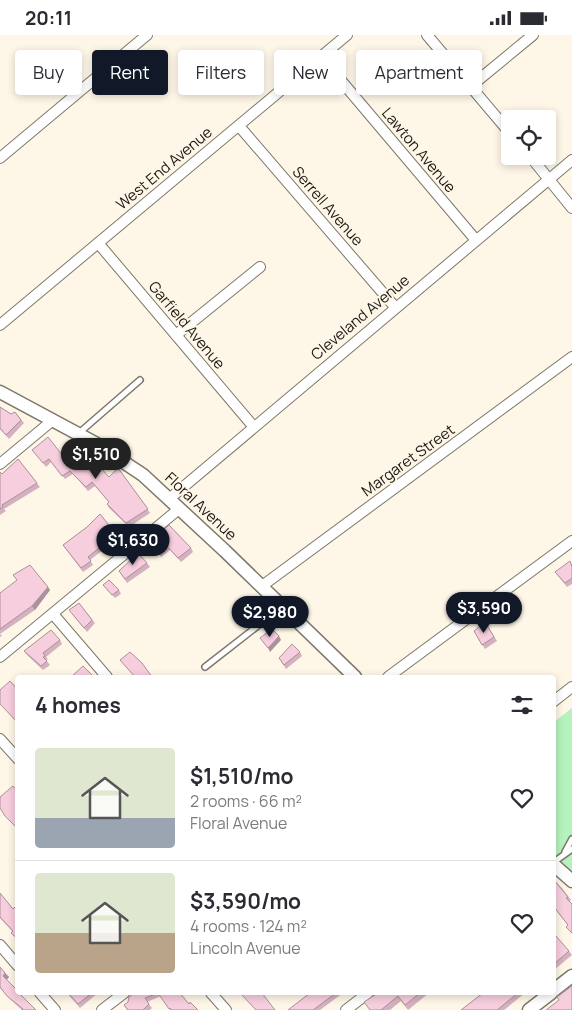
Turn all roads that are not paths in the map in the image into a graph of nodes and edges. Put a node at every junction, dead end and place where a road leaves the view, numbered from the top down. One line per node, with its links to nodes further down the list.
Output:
1 (147, 35): 13 (street)
2 (347, 35): 5 (street, West End Avenue)
3 (427, 35): 6 (street)
4 (534, 35): 7 (street)
5 (329, 50)
6 (440, 50)
7 (482, 77)
8 (346, 87): 18 (street, Lawton Avenue)
9 (276, 95): 12 (street, West End Avenue)
10 (478, 95): 11 (street)
11 (501, 122)
12 (239, 126): 19 (street, West End Avenue); 21 (street, Serrell Avenue)
13 (0, 158)
14 (572, 160): 16 (street, Cleveland Avenue)
15 (537, 165): 16 (street)
16 (549, 179): 17 (street); 18 (street, Cleveland Avenue)
17 (572, 208)
18 (475, 239): 21 (street, Cleveland Avenue)
19 (98, 243): 22 (street, West End Avenue); 23 (street, Garfield Avenue)
20 (260, 267): 23 (street)
21 (395, 307): 28 (street, Cleveland Avenue)
22 (0, 325)
23 (176, 335): 28 (street, Garfield Avenue)
24 (572, 357): 34 (street, Margaret Street)
25 (140, 380): 29 (lane)
26 (0, 392): 27 (street, Floral Avenue)
27 (53, 420): 29 (street, Floral Avenue); 30 (street)
28 (253, 426): 31 (street, Cleveland Avenue)
29 (78, 433): 31 (street, Floral Avenue)
30 (0, 463)
31 (169, 499): 32 (street, Floral Avenue)
32 (180, 509): 34 (street, Floral Avenue); 36 (street)
33 (572, 541): 41 (street)
34 (262, 587): 35 (street, Floral Avenue)
35 (282, 607): 38 (lane); 40 (street, Floral Avenue)
36 (53, 614): 37 (street); 39 (street)
37 (0, 657)
38 (205, 667)
39 (105, 675)
40 (353, 675)
41 (391, 675)
42 (572, 687): 43 (street)
43 (556, 699)
44 (0, 739): 45 (street)
45 (15, 756)
46 (572, 839): 48 (lane)
47 (572, 849): 48 (lane)
48 (564, 852): 49 (lane)
49 (556, 861)
50 (556, 865): 51 (street)
51 (572, 881)
52 (0, 945): 53 (street)
53 (15, 962)
54 (572, 976): 55 (street)
55 (556, 988)
56 (42, 995): 61 (street)
57 (121, 995): 62 (street)
58 (213, 995): 63 (street)
59 (365, 995): 64 (street)
60 (547, 995): 65 (street)
61 (55, 1010)
62 (102, 1010)
63 (226, 1010)
64 (346, 1010)
65 (529, 1010)

